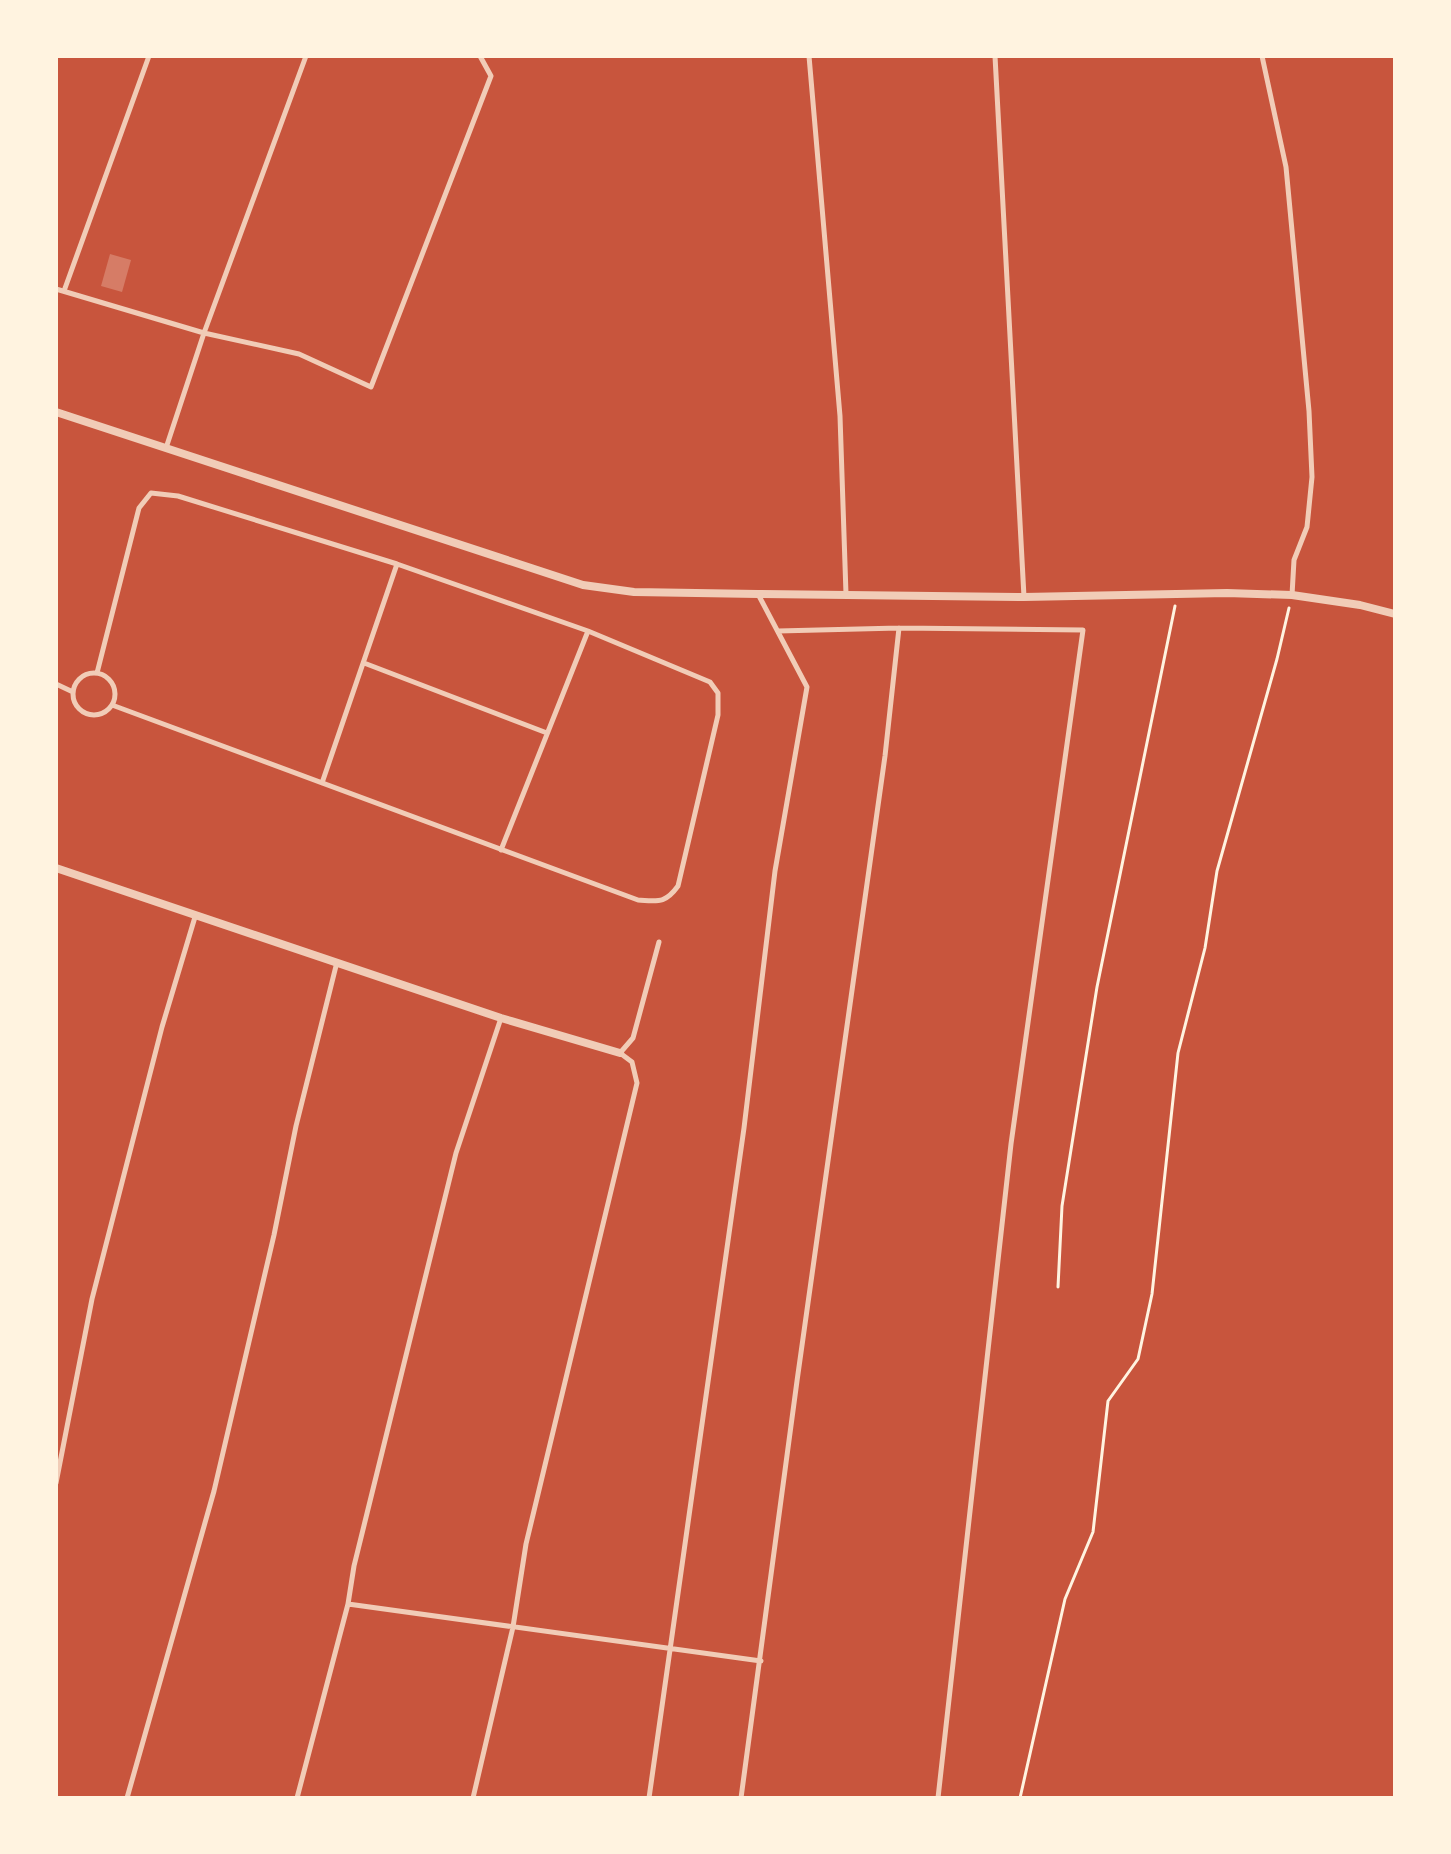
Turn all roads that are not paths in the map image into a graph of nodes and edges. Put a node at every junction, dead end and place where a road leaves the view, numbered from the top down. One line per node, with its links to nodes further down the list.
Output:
1 (149, 56): 8 (lane)
2 (306, 56): 9 (lane)
3 (480, 56): 9 (lane)
4 (809, 56): 14 (lane)
5 (995, 56): 16 (lane)
6 (1262, 56): 15 (lane)
7 (56, 289): 8 (lane)
8 (64, 291): 9 (lane)
9 (204, 333): 11 (lane)
10 (56, 412): 11 (street)
11 (166, 448): 13 (street)
12 (397, 564): 19 (lane); 21 (lane); 22 (lane)
13 (758, 594): 14 (street); 20 (lane)
14 (846, 594): 16 (street)
15 (1292, 595): 16 (street); 17 (street)
16 (1024, 597)
17 (1395, 614)
18 (899, 628): 20 (lane); 39 (lane); 45 (lane)
19 (588, 631): 26 (lane); 28 (lane)
20 (778, 631): 38 (lane)
21 (364, 663): 26 (lane); 27 (lane)
22 (97, 673): 24 (lane); 25 (lane)
23 (56, 684): 24 (lane)
24 (73, 692): 25 (lane)
25 (112, 705): 27 (lane)
26 (547, 733): 28 (lane)
27 (322, 783): 28 (lane)
28 (501, 850)
29 (56, 868): 30 (street)
30 (195, 917): 32 (street); 35 (lane)
31 (659, 942): 34 (lane)
32 (337, 962): 33 (street); 40 (lane)
33 (501, 1018): 34 (street); 36 (lane)
34 (620, 1053): 37 (lane)
35 (56, 1483)
36 (348, 1604): 37 (lane); 41 (lane)
37 (513, 1627): 38 (lane); 42 (lane)
38 (669, 1648): 39 (lane); 43 (lane)
39 (761, 1661): 44 (lane)
40 (127, 1798)
41 (297, 1798)
42 (473, 1798)
43 (649, 1798)
44 (741, 1798)
45 (938, 1798)

